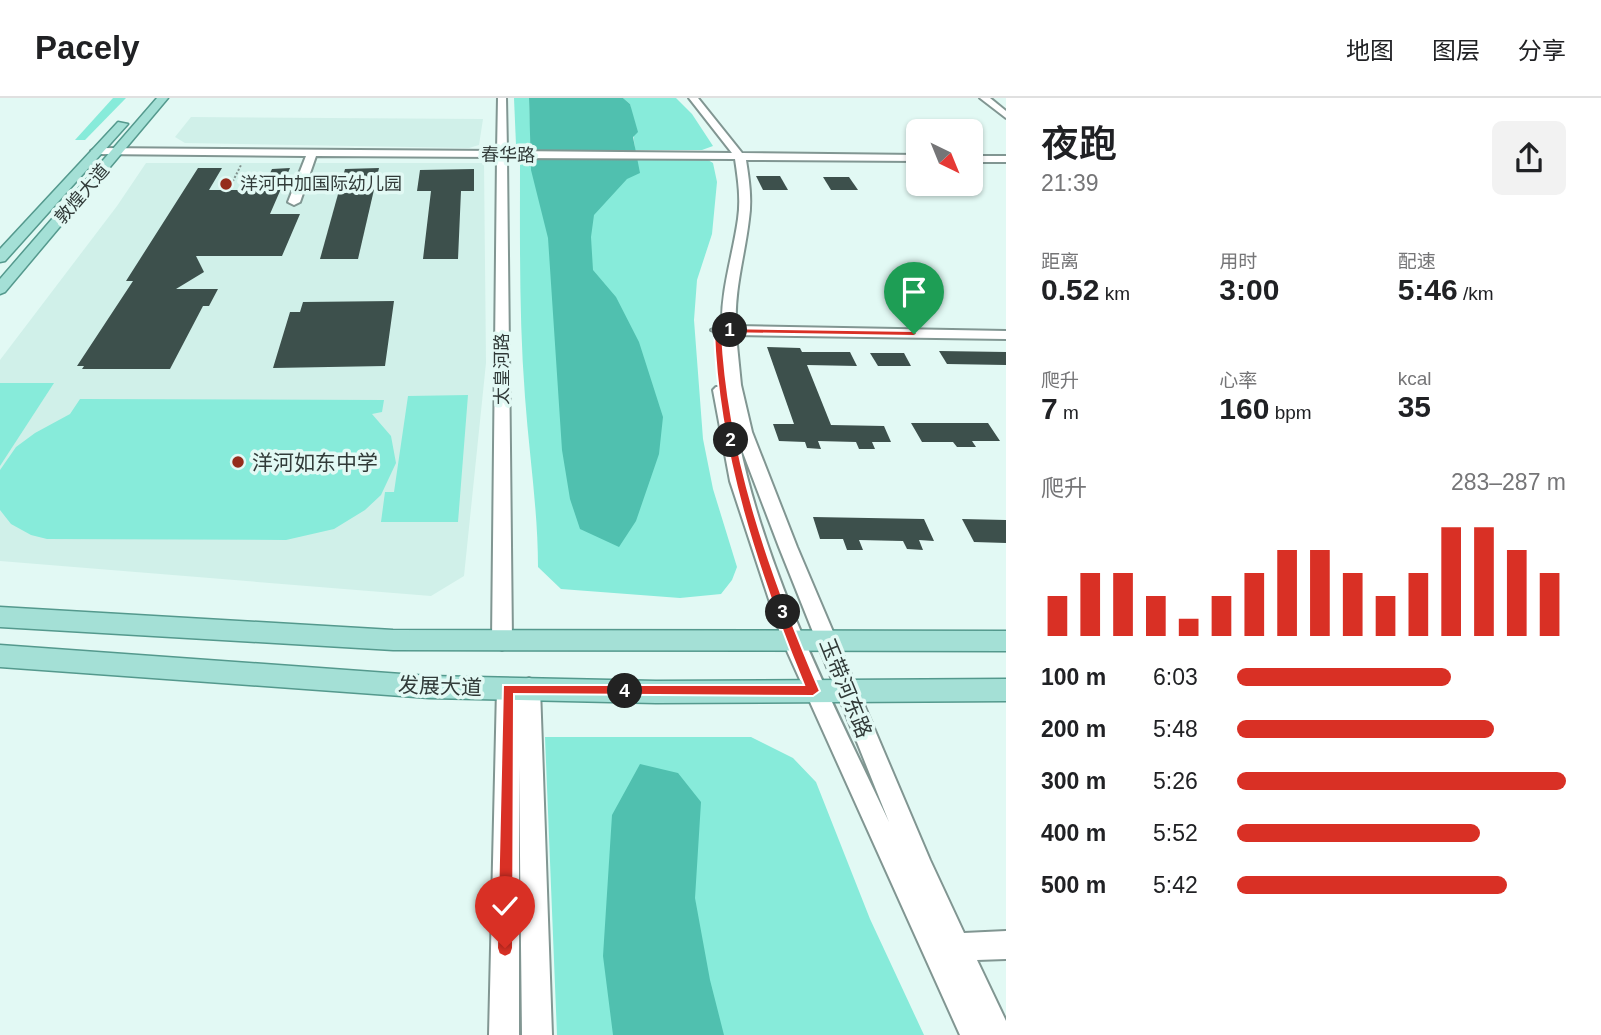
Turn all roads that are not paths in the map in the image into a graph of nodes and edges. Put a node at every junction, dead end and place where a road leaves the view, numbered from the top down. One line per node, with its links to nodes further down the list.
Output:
1 (163, 98): 9 (main road, 敦煌大道)
2 (502, 98): 11 (street, 太皇河路)
3 (688, 98): 12 (street, 玉带河东路)
4 (694, 98): 12 (street)
5 (984, 98): 6 (street)
6 (1006, 115)
7 (129, 116): 8 (main road, 敦煌大道)
8 (96, 152): 9 (street, 春华路); 17 (main road, 敦煌大道)
9 (118, 152): 10 (street, 春华路); 18 (main road, 敦煌大道)
10 (312, 153): 11 (street, 春华路); 16 (street)
11 (502, 155): 12 (street, 春华路); 22 (street, 太皇河路)
12 (736, 157): 13 (street, 春华路); 19 (street, 玉带河东路)
13 (906, 158)
14 (984, 159): 15 (street)
15 (1006, 159)
16 (294, 202)
17 (0, 258)
18 (0, 289)
19 (723, 330): 20 (street); 24 (street, 玉带河东路); 25 (street, 玉带河东路)
20 (1006, 335)
21 (0, 617): 22 (main road)
22 (502, 641): 24 (main road)
23 (1006, 641): 25 (main road)
24 (793, 642): 25 (main road); 29 (street, 玉带河东路)
25 (827, 642): 30 (street, 玉带河东路)
26 (0, 656): 27 (main road, 发展大道)
27 (518, 689): 29 (main road, 发展大道); 33 (street); 34 (street)
28 (1006, 690): 30 (main road, 发展大道)
29 (813, 691): 30 (main road, 发展大道); 32 (street, 玉带河东路)
30 (847, 691): 32 (street, 玉带河东路)
31 (1006, 945): 32 (street)
32 (945, 947): 35 (street, 玉带河东路); 36 (street, 玉带河东路)
33 (504, 1035)
34 (537, 1035)
35 (975, 1035)
36 (997, 1035)

